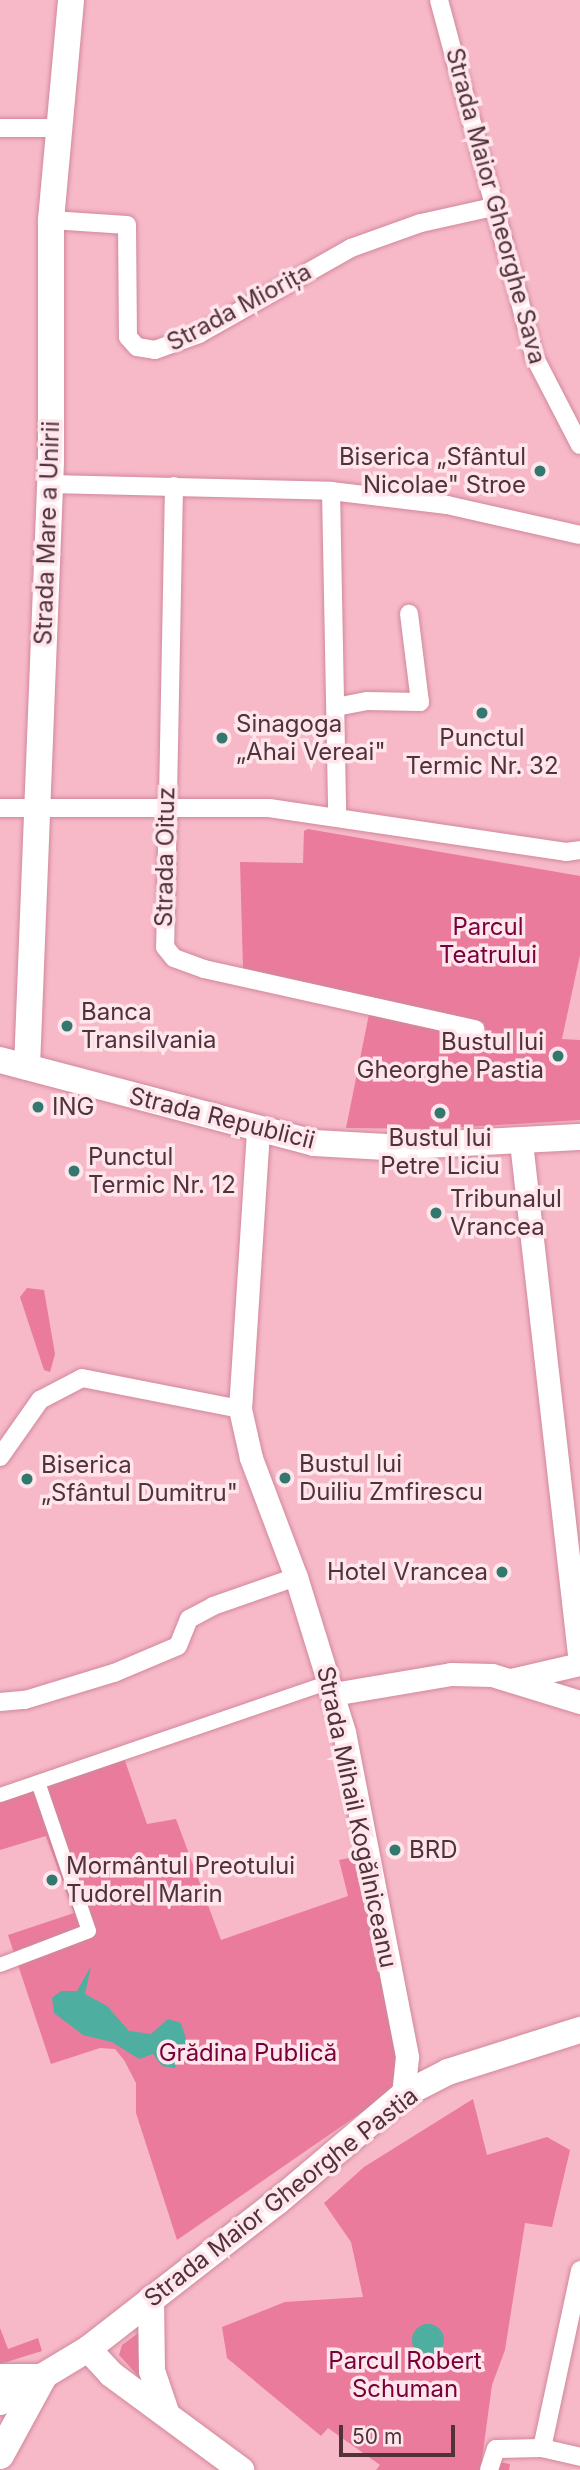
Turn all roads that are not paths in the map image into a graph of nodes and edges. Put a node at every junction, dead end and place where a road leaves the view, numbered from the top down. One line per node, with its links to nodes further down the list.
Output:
1 (71, 0): 4 (main road, Strada Mare a Unirii)
2 (439, 0): 5 (street, Strada Maior Gheorghe Sava)
3 (0, 128): 4 (street)
4 (58, 128): 6 (main road, Strada Mare a Unirii)
5 (493, 206): 6 (street, Strada Miorița); 7 (street, Strada Maior Gheorghe Sava)
6 (51, 220): 8 (main road, Strada Mare a Unirii)
7 (580, 445)
8 (50, 484): 9 (street); 15 (main road, Strada Mare a Unirii)
9 (174, 486): 10 (street); 16 (street, Strada Oituz)
10 (331, 491): 11 (street); 13 (street)
11 (577, 530)
12 (409, 614): 13 (street)
13 (336, 707): 17 (street)
14 (0, 808): 15 (street)
15 (36, 808): 16 (street); 21 (main road, Strada Mare a Unirii)
16 (165, 810): 17 (street); 19 (street, Strada Oituz)
17 (337, 815): 18 (street)
18 (580, 850)
19 (475, 1029)
20 (0, 1060): 21 (main road, Strada Republicii)
21 (27, 1067): 22 (main road, Strada Republicii)
22 (258, 1131): 24 (main road, Strada Republicii); 25 (street, Strada Mihail Kogălniceanu)
23 (578, 1139): 24 (main road, Strada Republicii)
24 (521, 1142): 28 (street)
25 (240, 1409): 26 (street); 27 (street, Strada Mihail Kogălniceanu)
26 (0, 1457)
27 (296, 1577): 30 (street, Strada Mihail Kogălniceanu); 31 (street)
28 (580, 1664): 29 (street)
29 (511, 1680): 30 (street); 32 (street)
30 (332, 1688): 33 (street); 39 (street, Strada Mihail Kogălniceanu)
31 (0, 1702)
32 (580, 1702)
33 (38, 1782): 34 (street); 35 (street)
34 (0, 1795)
35 (0, 1965)
36 (580, 2030): 37 (main road, Strada Maior Gheorghe Pastia)
37 (549, 2038): 38 (main road); 39 (main road, Strada Maior Gheorghe Pastia)
38 (580, 2045)
39 (403, 2095): 41 (main road, Strada Maior Gheorghe Pastia)
40 (580, 2270): 47 (street)
41 (151, 2300): 42 (main road, Strada Maior Gheorghe Pastia); 46 (main road)
42 (88, 2348): 44 (main road, Strada Maior Gheorghe Pastia); 46 (main road)
43 (0, 2378): 44 (main road)
44 (42, 2378): 45 (main road, Strada Maior Gheorghe Pastia); 48 (main road)
45 (0, 2402)
46 (167, 2415): 50 (main road)
47 (542, 2448): 49 (street); 51 (street)
48 (0, 2455)
49 (580, 2457)
50 (231, 2467)
51 (489, 2470)

